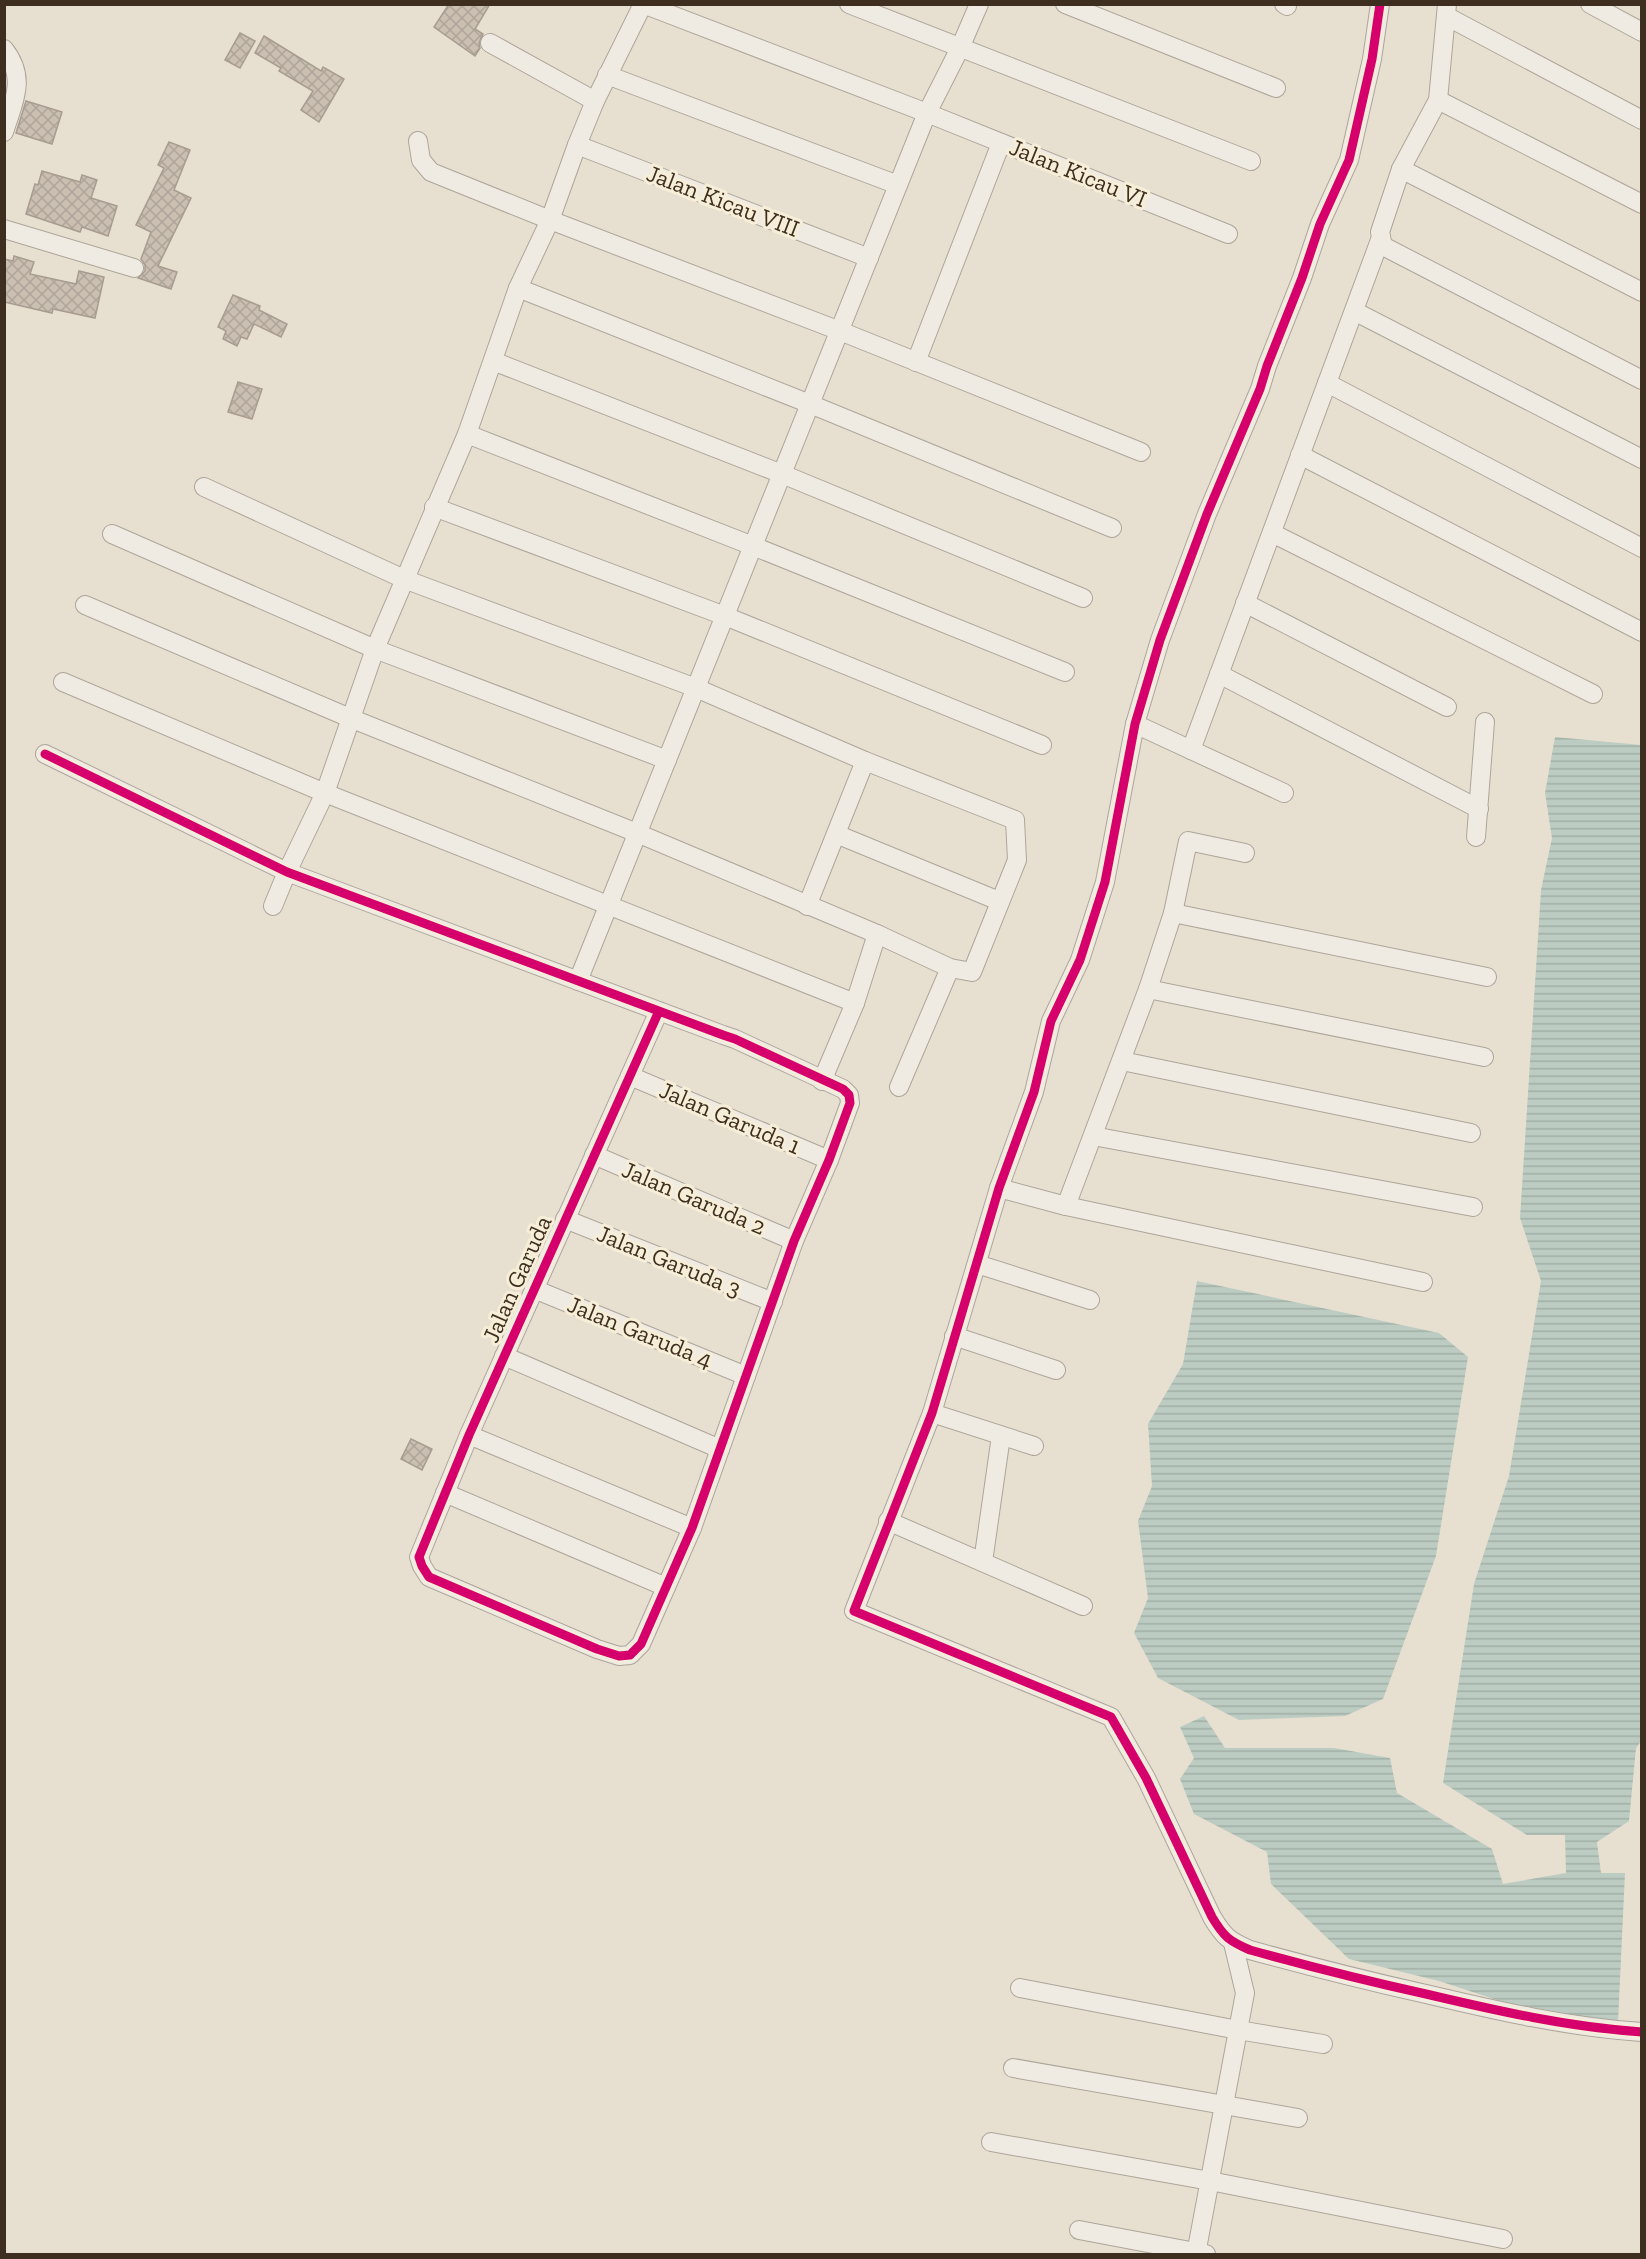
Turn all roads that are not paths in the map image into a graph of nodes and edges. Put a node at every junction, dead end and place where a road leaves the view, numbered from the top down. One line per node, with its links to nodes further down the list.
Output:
1 (643, 4): 12 (street); 16 (street, Jalan Kicau VI)
2 (849, 4): 10 (street)
3 (979, 4): 10 (street)
4 (1065, 4): 13 (street)
5 (1380, 4): 68 (street)
6 (1590, 4): 8 (street)
7 (1447, 10): 14 (street); 17 (street)
8 (1641, 32)
9 (490, 43): 15 (street)
10 (960, 48): 16 (street); 22 (street)
11 (4, 49): 18 (street)
12 (607, 75): 15 (street); 24 (street)
13 (1276, 88)
14 (1438, 100): 23 (street); 25 (street)
15 (595, 101): 21 (street)
16 (927, 113): 20 (street, Jalan Kicau VI); 24 (street)
17 (1641, 120)
18 (4, 132)
19 (418, 141): 26 (street)
20 (1001, 142): 28 (street, Jalan Kicau VI); 37 (street)
21 (577, 145): 26 (street); 30 (street, Jalan Kicau VIII)
22 (1251, 161)
23 (1401, 169): 29 (street); 33 (street)
24 (898, 185): 30 (street)
25 (1641, 204)
26 (550, 220): 32 (street); 35 (street)
27 (4, 229): 31 (street)
28 (1228, 234)
29 (1380, 240): 34 (street); 38 (street)
30 (869, 258): 35 (street)
31 (134, 268)
32 (518, 288): 36 (street); 40 (street)
33 (1641, 292)
34 (1354, 310): 39 (street); 44 (street)
35 (840, 330): 37 (street); 40 (street)
36 (493, 361): 41 (street); 45 (street)
37 (916, 362): 42 (street)
38 (1641, 380)
39 (1327, 383): 43 (street); 52 (street)
40 (810, 404): 45 (street); 48 (street)
41 (467, 434): 47 (street); 51 (street)
42 (1142, 452)
43 (1300, 455): 49 (street); 58 (street)
44 (1641, 459)
45 (782, 474): 51 (street); 54 (street)
46 (204, 487): 53 (street)
47 (434, 507): 53 (street); 57 (street)
48 (1112, 528)
49 (1272, 532): 55 (street); 64 (street)
50 (112, 534): 59 (street)
51 (753, 546): 57 (street); 60 (street)
52 (1641, 548)
53 (404, 579): 59 (street); 63 (street)
54 (1083, 598)
55 (1245, 603): 61 (street); 65 (street)
56 (85, 605): 66 (street)
57 (725, 616): 63 (street); 69 (street)
58 (1641, 632)
59 (375, 649): 66 (street); 72 (street)
60 (1065, 672)
61 (1219, 674): 70 (street); 76 (street)
62 (63, 682): 74 (street)
63 (696, 688): 72 (street); 73 (street)
64 (1593, 694)
65 (1447, 707)
66 (350, 718): 74 (street); 77 (street)
67 (1485, 723): 76 (street)
68 (1135, 724): 70 (street); 103 (street)
69 (1042, 745)
70 (1191, 750): 75 (street)
71 (45, 754): 81 (street)
72 (667, 760): 77 (street)
73 (865, 761): 78 (street); 82 (street)
74 (325, 793): 81 (street); 83 (street)
75 (1284, 793)
76 (1479, 809): 79 (street)
77 (638, 833): 83 (street); 85 (street)
78 (836, 834): 82 (street); 85 (street)
79 (1476, 837)
80 (1245, 853): 86 (street)
81 (287, 872): 84 (street); 90 (street)
82 (999, 901): 88 (street)
83 (609, 905): 90 (street); 92 (street)
84 (273, 906)
85 (807, 906): 87 (street)
86 (1173, 913): 89 (street); 91 (street)
87 (877, 934): 88 (street); 92 (street)
88 (950, 968): 98 (street)
89 (1487, 977)
90 (578, 981): 93 (street)
91 (1148, 989): 94 (street); 95 (street)
92 (855, 1003): 97 (street)
93 (659, 1011): 96 (street, Jalan Garuda); 97 (street)
94 (1484, 1057)
95 (1122, 1061): 99 (street); 100 (street)
96 (630, 1076): 101 (street, Jalan Garuda); 102 (street, Jalan Garuda 1)
97 (822, 1081): 102 (street)
98 (899, 1087)
99 (1471, 1133)
100 (1093, 1136): 104 (street); 105 (street)
101 (594, 1155): 106 (street, Jalan Garuda); 107 (street, Jalan Garuda 2)
102 (829, 1160): 107 (street)
103 (999, 1188): 104 (street); 108 (street)
104 (1066, 1206): 109 (street)
105 (1473, 1207)
106 (565, 1219): 110 (street, Jalan Garuda); 112 (street, Jalan Garuda 3)
107 (794, 1241): 112 (street)
108 (977, 1264): 111 (street); 113 (street)
109 (1423, 1282)
110 (534, 1289): 114 (street, Jalan Garuda); 116 (street, Jalan Garuda 4)
111 (1090, 1300)
112 (772, 1302): 116 (street)
113 (954, 1336): 115 (street); 117 (street)
114 (504, 1356): 118 (street, Jalan Garuda); 121 (street)
115 (1056, 1370)
116 (746, 1376): 121 (street)
117 (932, 1413): 119 (street); 123 (street)
118 (469, 1435): 122 (street, Jalan Garuda); 124 (street)
119 (1001, 1436): 120 (street); 125 (street)
120 (1034, 1446)
121 (720, 1449): 124 (street)
122 (445, 1493): 126 (street); 126 (street, Jalan Garuda)
123 (888, 1521): 125 (street); 128 (street)
124 (692, 1528): 126 (street)
125 (983, 1562): 127 (street)
126 (666, 1587)
127 (1083, 1605)
128 (1241, 1947): 130 (street); 131 (street)
129 (1020, 1988): 130 (street)
130 (1238, 2030): 132 (street); 134 (street)
131 (1641, 2032)
132 (1323, 2044)
133 (1013, 2068): 134 (street)
134 (1224, 2105): 135 (street); 137 (street)
135 (1298, 2118)
136 (991, 2142): 137 (street)
137 (1210, 2181): 139 (street); 140 (street)
138 (1079, 2230): 140 (street)
139 (1503, 2239)
140 (1200, 2254)

